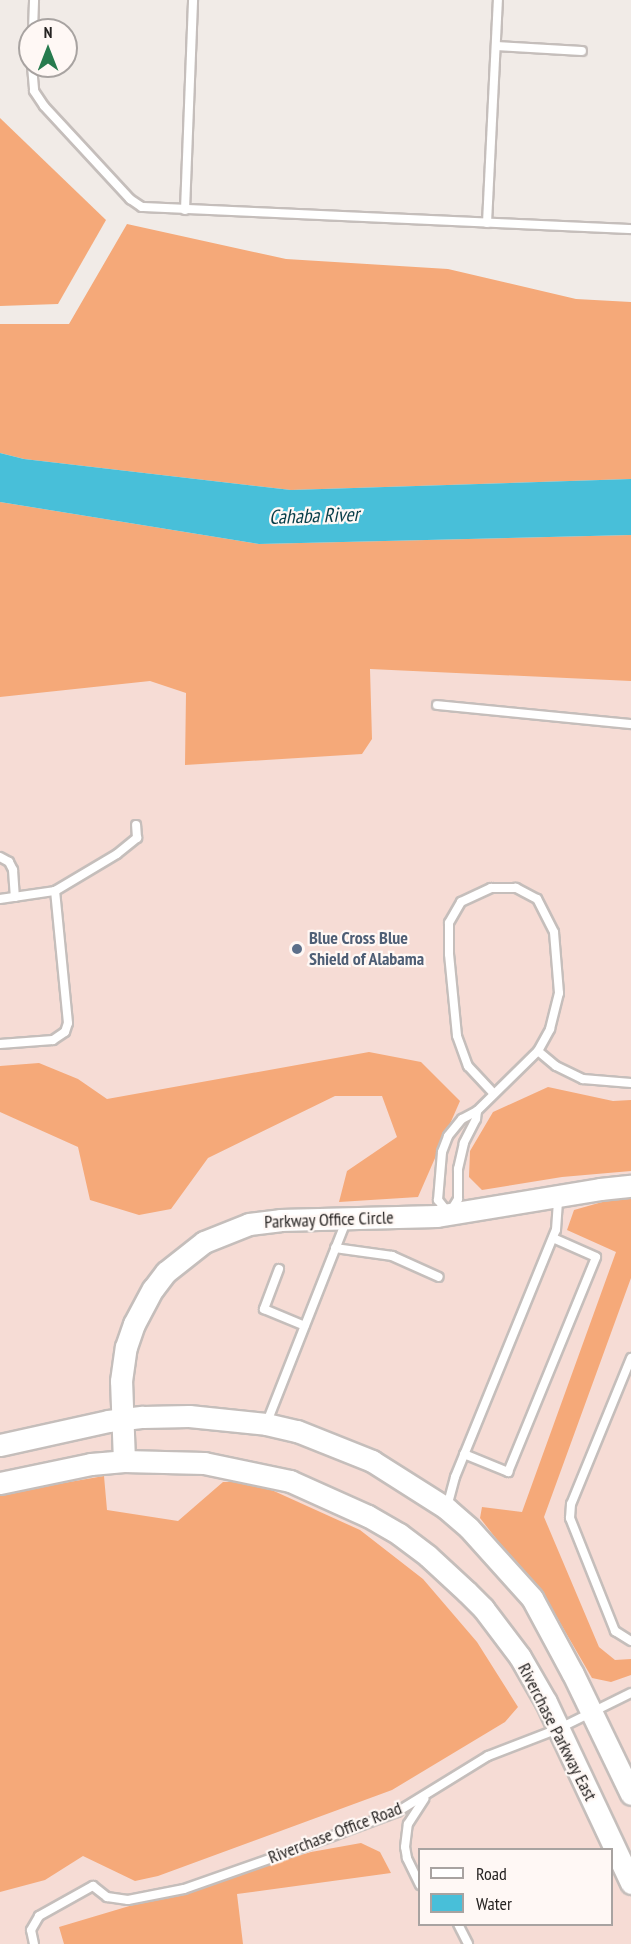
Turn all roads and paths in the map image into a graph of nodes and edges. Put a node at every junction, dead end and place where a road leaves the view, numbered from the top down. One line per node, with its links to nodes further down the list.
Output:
1 (34, 0): 4 (lane)
2 (193, 0): 8 (lane)
3 (498, 0): 5 (lane)
4 (33, 18)
5 (496, 46): 6 (lane); 9 (lane)
6 (582, 51)
7 (33, 78): 8 (lane)
8 (185, 210): 9 (lane)
9 (487, 223): 10 (lane)
10 (631, 230)
11 (437, 705): 12 (lane)
12 (631, 724)
13 (136, 825): 15 (lane)
14 (0, 857): 16 (lane)
15 (56, 891): 16 (lane); 18 (lane)
16 (15, 897): 17 (lane)
17 (0, 899)
18 (0, 1044)
19 (538, 1051): 20 (lane); 21 (lane); 21 (lane)
20 (631, 1083)
21 (494, 1094): 22 (lane)
22 (477, 1111): 25 (lane); 25 (lane)
23 (631, 1186): 24 (street, Parkway Office Circle)
24 (558, 1196): 25 (street, Parkway Office Circle); 27 (lane)
25 (449, 1214): 26 (street, Parkway Office Circle)
26 (347, 1220): 28 (lane); 33 (street, Parkway Office Circle)
27 (553, 1238): 36 (lane); 36 (lane)
28 (335, 1248): 30 (lane); 31 (lane)
29 (279, 1269): 31 (lane)
30 (439, 1277)
31 (305, 1326): 34 (lane)
32 (631, 1358): 40 (lane)
33 (122, 1419): 34 (street); 35 (street); 37 (street, Parkway Office Circle)
34 (266, 1424): 39 (street)
35 (0, 1445)
36 (464, 1455): 39 (lane)
37 (124, 1461): 38 (street, Riverchase Parkway East); 43 (street, Riverchase Parkway East)
38 (0, 1483)
39 (446, 1508): 42 (street)
40 (631, 1641)
41 (631, 1693): 42 (lane, Riverchase Office Road)
42 (591, 1712): 43 (lane, Riverchase Office Road); 44 (street)
43 (558, 1729): 45 (lane, Riverchase Office Road); 47 (street, Riverchase Parkway East)
44 (631, 1794)
45 (427, 1795): 46 (lane); 49 (lane, Riverchase Office Road)
46 (418, 1881)
47 (631, 1883)
48 (459, 1926): 50 (lane)
49 (34, 1944)
50 (468, 1944)

